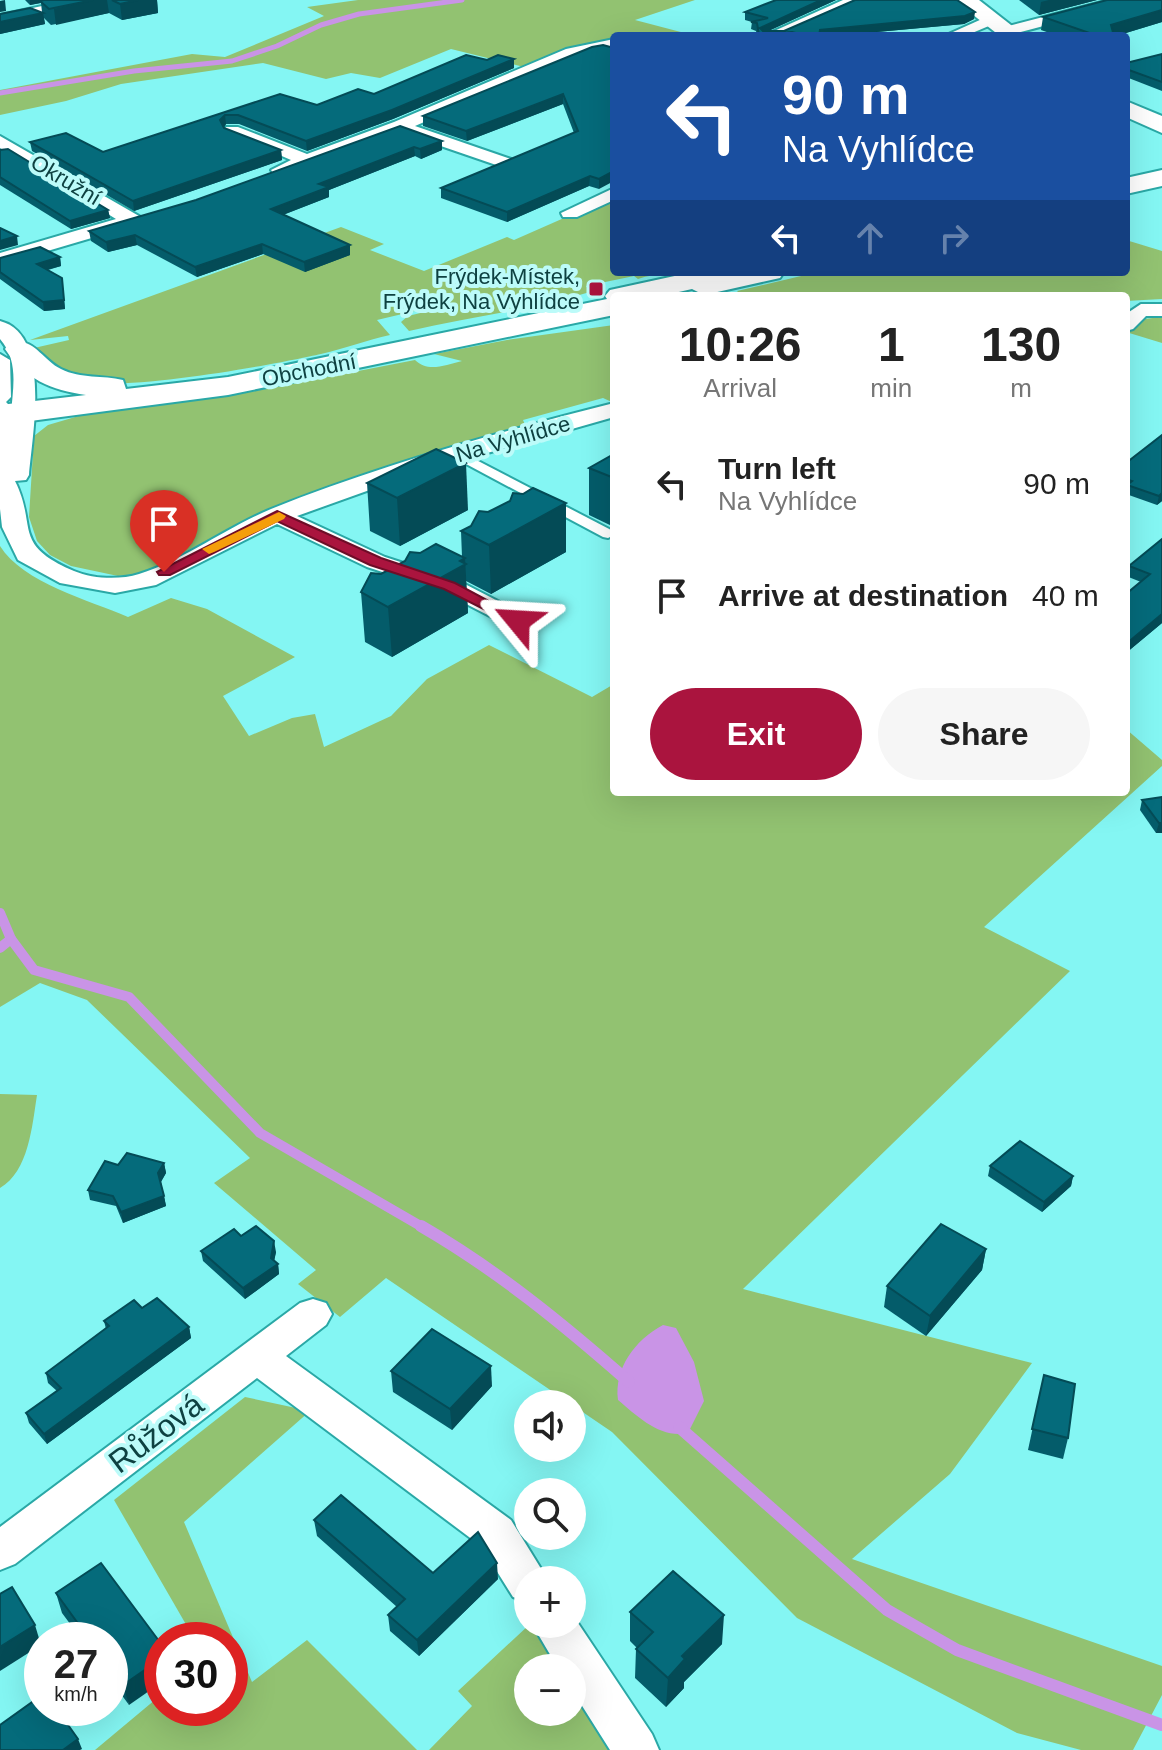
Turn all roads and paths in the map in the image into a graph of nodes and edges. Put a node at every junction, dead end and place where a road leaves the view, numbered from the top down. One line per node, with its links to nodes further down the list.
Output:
1 (91, 0): 5 (street)
2 (856, 0): 7 (street)
3 (965, 0): 6 (main road)
4 (1126, 0): 6 (street)
5 (0, 19)
6 (1004, 29): 8 (street)
7 (780, 32)
8 (982, 32)
9 (610, 45): 12 (street)
10 (1130, 110): 13 (main road)
11 (254, 124): 14 (street)
12 (400, 126): 17 (street); 18 (street)
13 (1162, 126)
14 (232, 131): 15 (street); 17 (street)
15 (210, 138)
16 (0, 141): 26 (street, Okružní)
17 (307, 160): 19 (street)
18 (505, 163)
19 (263, 176)
20 (1162, 178): 21 (main road)
21 (1130, 185)
22 (1162, 189): 24 (main road)
23 (610, 195): 25 (street)
24 (1130, 196)
25 (570, 213)
26 (0, 259)
27 (715, 276): 29 (main road, Obchodní)
28 (752, 276): 30 (main road)
29 (640, 292)
30 (678, 292)
31 (610, 298): 37 (main road, Obchodní)
32 (610, 307): 39 (main road, Obchodní)
33 (1162, 310): 34 (street)
34 (1131, 315)
35 (7, 346): 36 (street, Na Vyhlídce); 37 (main road); 39 (street, Na Vyhlídce)
36 (0, 381): 39 (street, Na Vyhlídce)
37 (135, 388): 39 (main road, Obchodní)
38 (610, 411): 40 (street, Na Vyhlídce)
39 (7, 419): 41 (street, Na Vyhlídce)
40 (457, 454): 41 (street, Na Vyhlídce); 42 (lane)
41 (277, 515): 43 (street)
42 (608, 534)
43 (518, 621)
44 (313, 1314): 45 (street, Růžová)
45 (257, 1356): 46 (street, Růžová); 47 (street)
46 (0, 1551)
47 (517, 1566)
48 (563, 1638): 49 (street)
49 (636, 1750)

